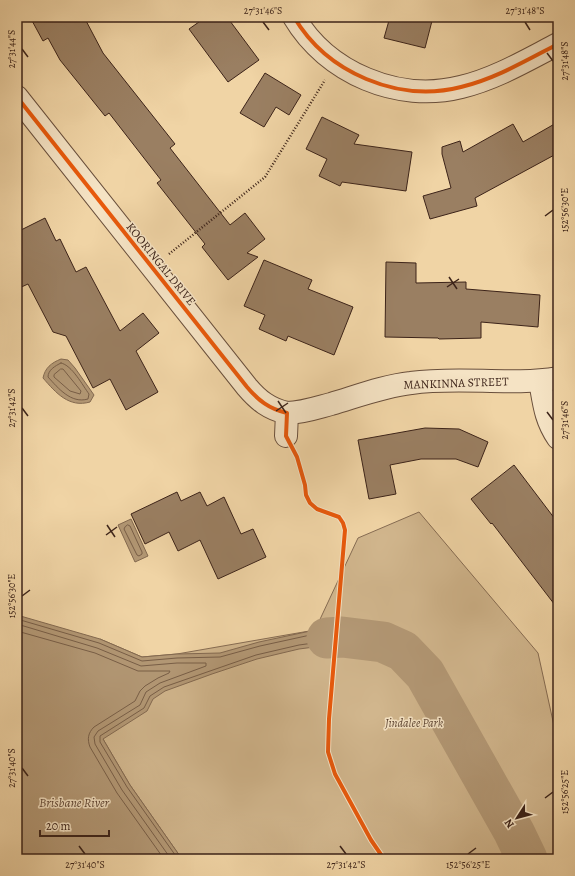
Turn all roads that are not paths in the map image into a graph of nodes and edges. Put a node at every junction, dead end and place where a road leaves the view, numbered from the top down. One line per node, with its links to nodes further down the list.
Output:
1 (294, 17): 2 (street)
2 (558, 44)
3 (17, 97): 5 (street, KOORINGAL DRIVE)
4 (549, 380): 5 (street, MANKINNA STREET); 7 (street)
5 (286, 413): 6 (street)
6 (286, 436)
7 (558, 438)

